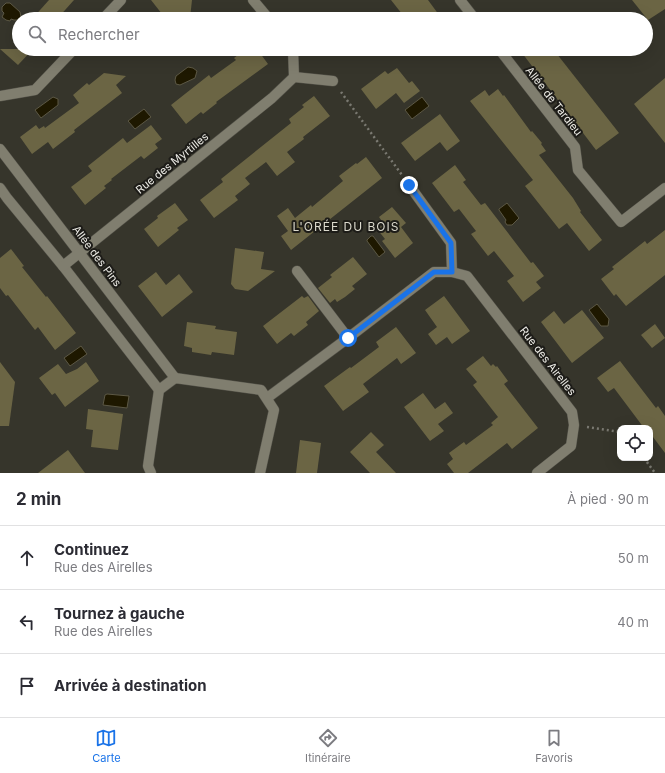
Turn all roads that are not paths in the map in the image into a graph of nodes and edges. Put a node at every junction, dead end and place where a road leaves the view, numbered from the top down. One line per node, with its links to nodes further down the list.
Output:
1 (120, 0): 4 (street)
2 (253, 0): 5 (street)
3 (460, 0): 6 (street)
4 (109, 12)
5 (263, 12)
6 (469, 12)
7 (67, 56): 12 (street)
8 (293, 56): 10 (street)
9 (504, 56): 16 (street, Allée de Tardieu)
10 (294, 77): 11 (street); 18 (street, Rue des Myrtilles)
11 (333, 81)
12 (0, 96)
13 (0, 149): 18 (street, Allée des Pins)
14 (409, 185): 21 (street)
15 (0, 188): 17 (street)
16 (665, 188)
17 (3, 201): 19 (street)
18 (80, 253): 19 (street, Rue des Myrtilles); 23 (street, Allée des Pins)
19 (63, 266): 24 (street)
20 (297, 271): 22 (street)
21 (452, 272): 22 (street, Rue des Airelles); 28 (street, Rue des Airelles)
22 (348, 338): 25 (street, Rue des Airelles)
23 (174, 378): 24 (street); 25 (street)
24 (159, 390): 26 (street)
25 (267, 398): 27 (street)
26 (151, 473)
27 (260, 473)
28 (537, 473)

